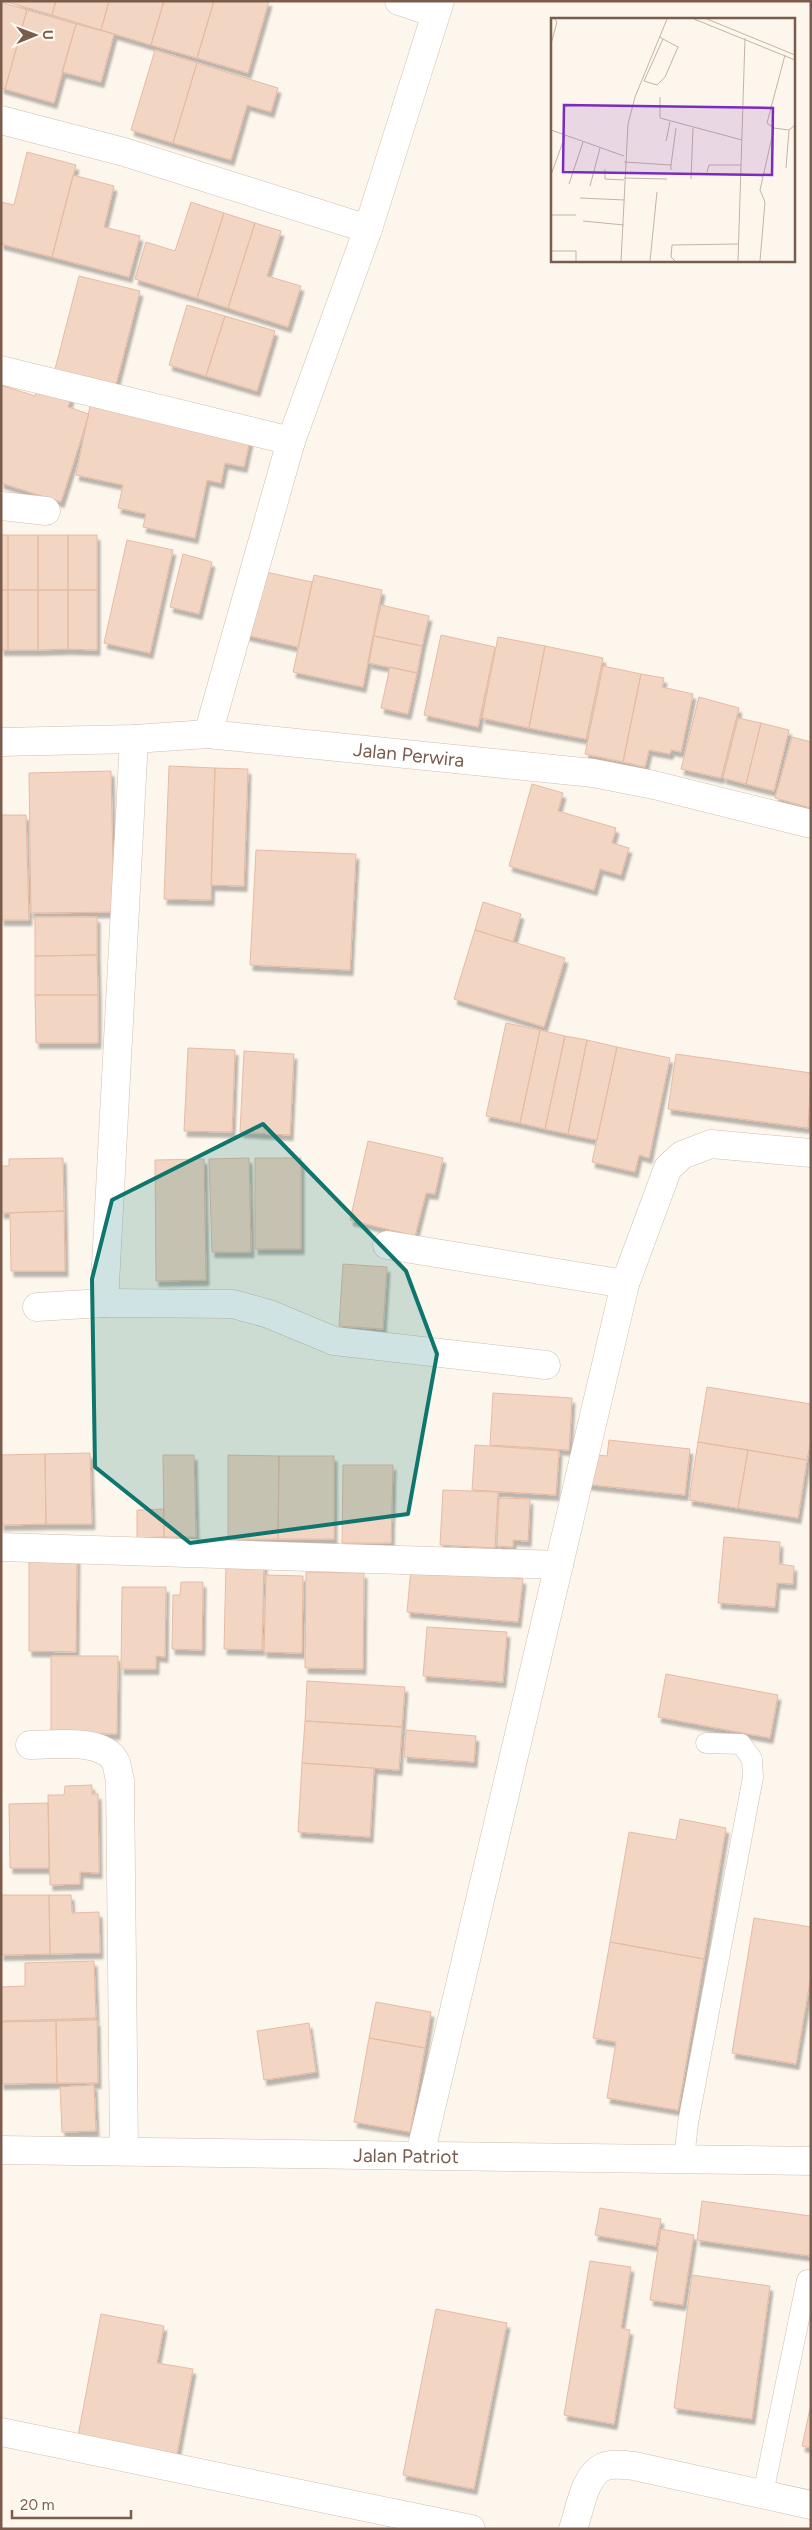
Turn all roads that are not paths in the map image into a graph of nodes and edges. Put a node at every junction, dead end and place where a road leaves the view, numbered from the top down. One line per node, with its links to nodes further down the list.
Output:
1 (399, 1): 2 (street)
2 (437, 7): 4 (street)
3 (1, 120): 4 (street)
4 (368, 228): 6 (street)
5 (1, 370): 6 (street)
6 (291, 441): 9 (street)
7 (1, 506): 8 (street)
8 (46, 511)
9 (208, 734): 10 (street, Jalan Perwira); 12 (street, Jalan Perwira)
10 (134, 739): 11 (street, Jalan Perwira); 16 (street)
11 (1, 742)
12 (811, 824)
13 (811, 1153): 15 (street)
14 (387, 1245): 15 (street)
15 (625, 1284): 20 (street)
16 (104, 1303): 17 (street); 18 (street)
17 (37, 1307)
18 (546, 1364)
19 (1, 1547): 20 (street)
20 (559, 1565): 25 (street)
21 (706, 1743): 26 (lane)
22 (30, 1744): 24 (street)
23 (1, 2150): 24 (street, Jalan Patriot)
24 (124, 2151): 25 (street, Jalan Patriot)
25 (420, 2155): 26 (street, Jalan Patriot)
26 (684, 2158): 27 (street, Jalan Patriot)
27 (811, 2160)
28 (807, 2280): 30 (lane)
29 (1, 2432): 32 (street)
30 (763, 2494): 31 (street); 33 (street)
31 (811, 2505)
32 (471, 2529)
33 (574, 2529)

